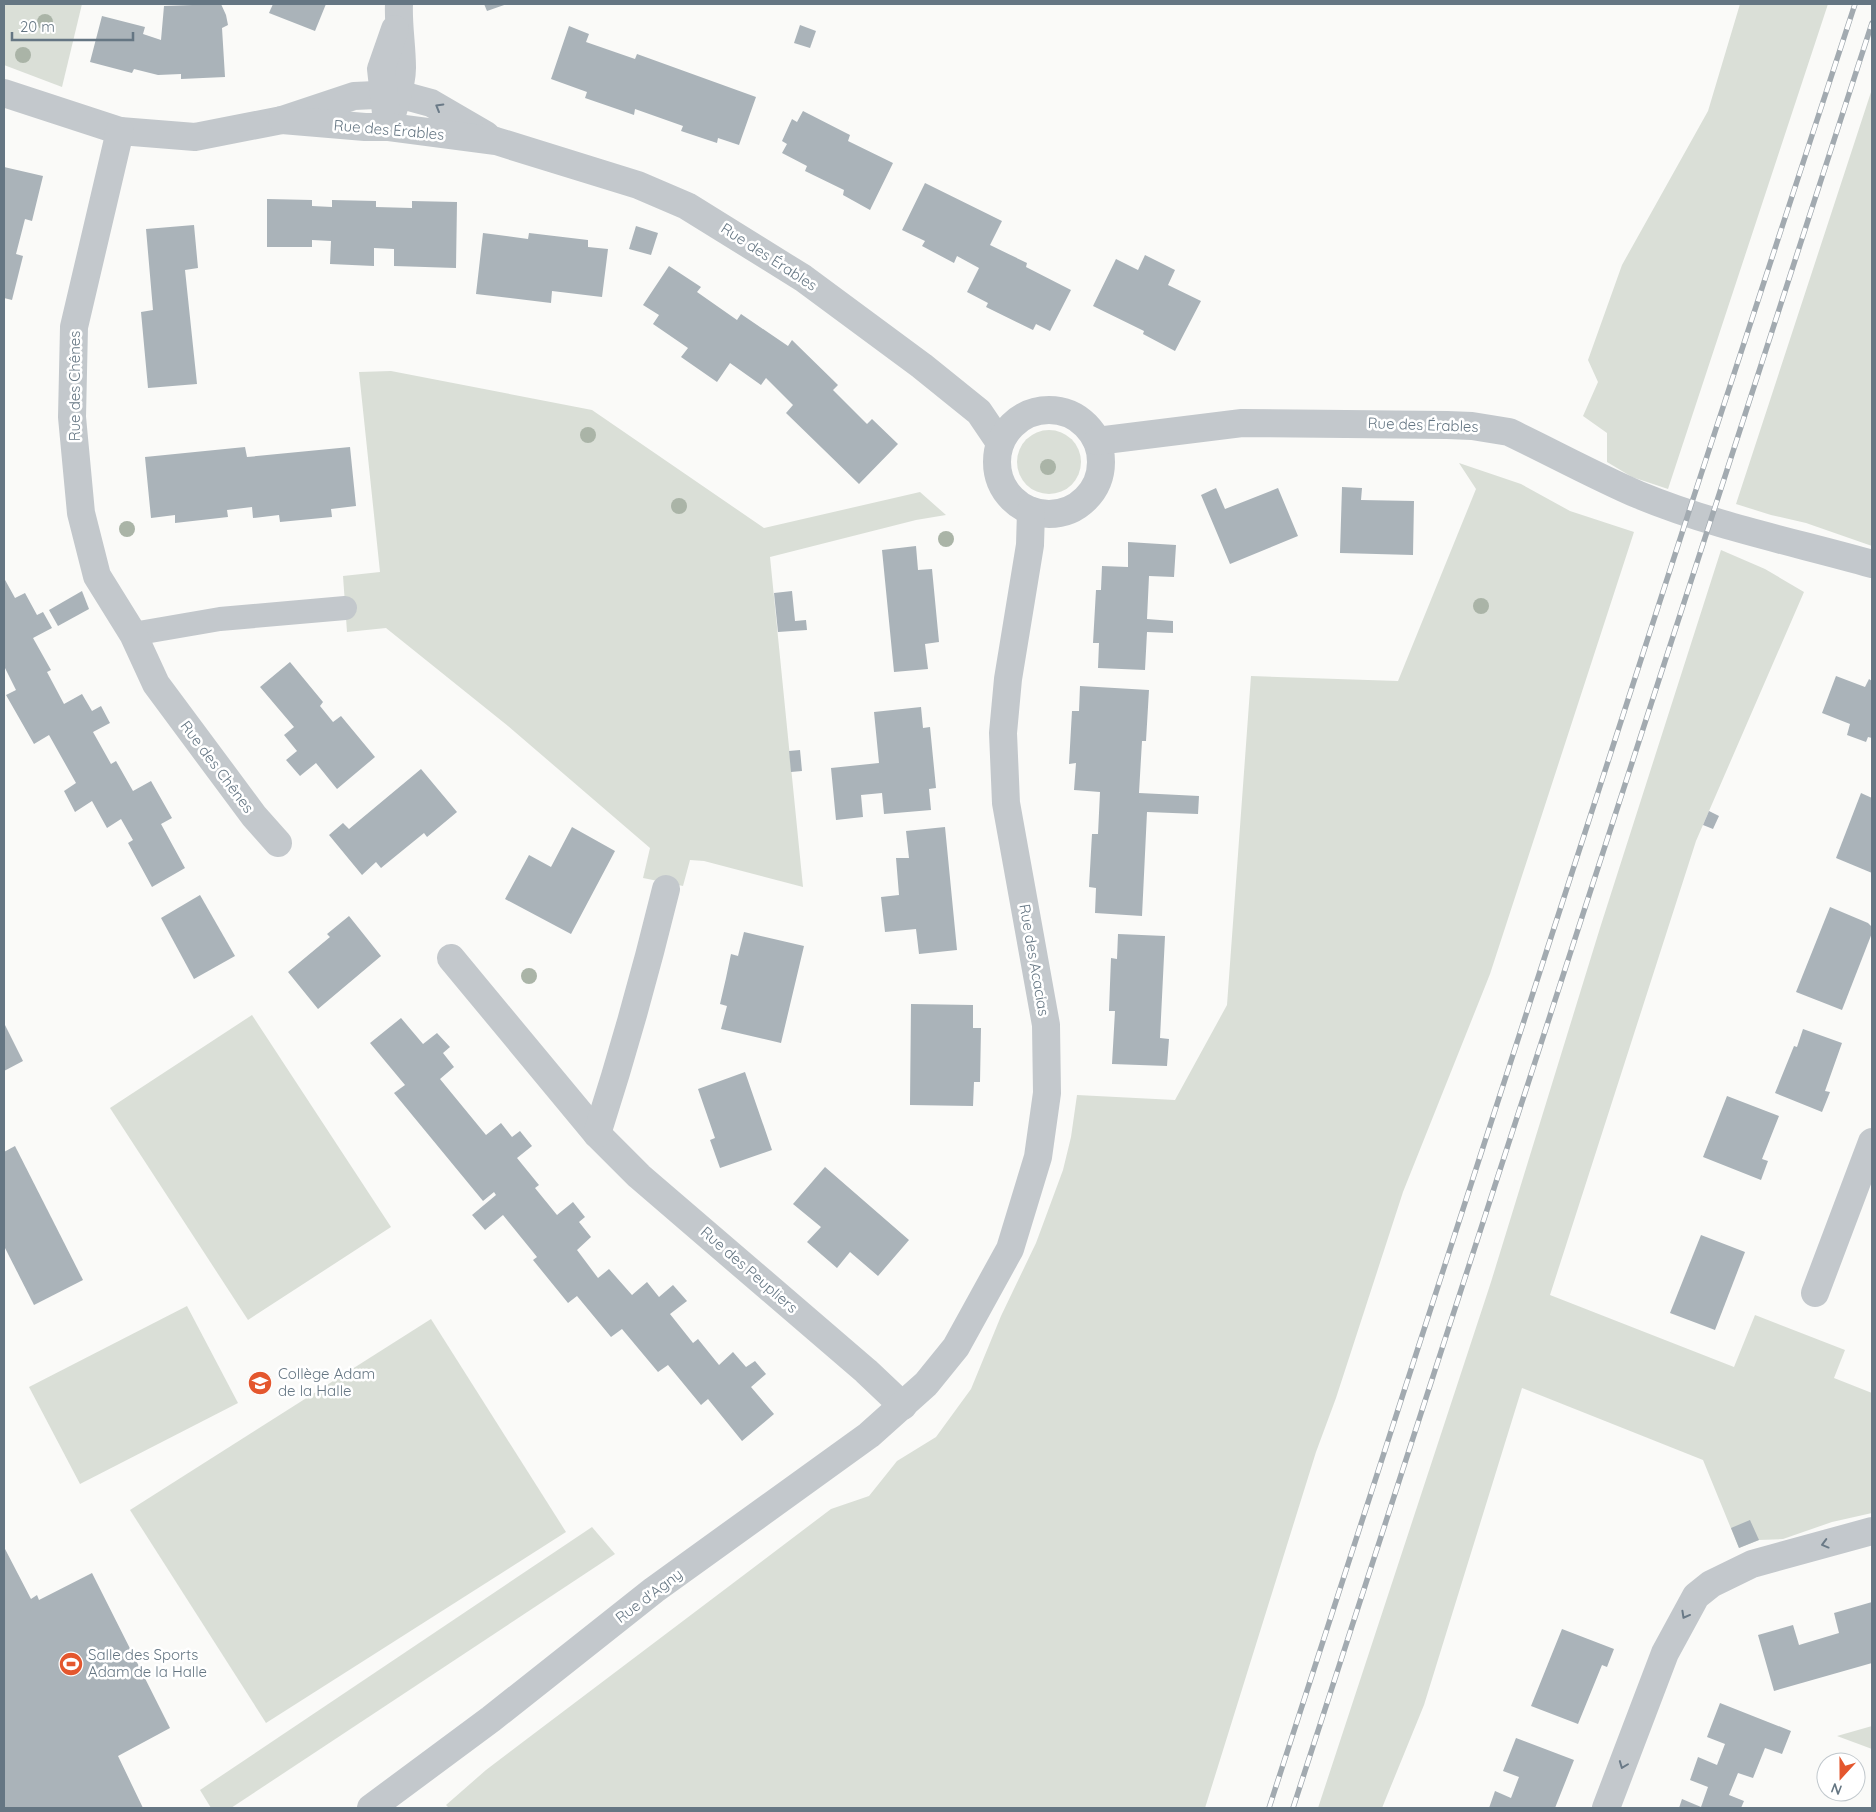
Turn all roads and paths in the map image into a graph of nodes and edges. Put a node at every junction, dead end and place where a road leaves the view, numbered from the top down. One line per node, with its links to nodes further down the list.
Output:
1 (399, 12): 3 (street)
2 (4, 93): 6 (street, Rue des Érables)
3 (391, 95): 4 (street, Rue des Érables); 5 (street); 7 (street, Rue des Érables, one-way to 3)
4 (282, 120): 5 (street, Rue des Érables); 6 (street, Rue des Érables)
5 (389, 127): 7 (street, Rue des Érables)
6 (120, 131): 13 (street, Rue des Chênes)
7 (496, 141): 9 (street, Rue des Érables)
8 (1097, 441): 9 (street); 10 (street); 11 (street, Rue des Érables)
9 (1000, 443): 10 (street)
10 (1031, 511): 20 (street, Rue des Acacias)
11 (1872, 564)
12 (345, 608): 13 (lane)
13 (133, 634): 14 (street, Rue des Chênes)
14 (278, 843)
15 (666, 889): 17 (street)
16 (451, 958): 17 (street, Rue des Peupliers)
17 (597, 1134): 21 (street, Rue des Peupliers)
18 (1872, 1142): 19 (street)
19 (1815, 1293)
20 (926, 1384): 21 (street, Rue d'Agny)
21 (902, 1406): 23 (street, Rue d'Agny)
22 (1872, 1531): 24 (street, one-way to 24)
23 (371, 1808)
24 (1606, 1808)

